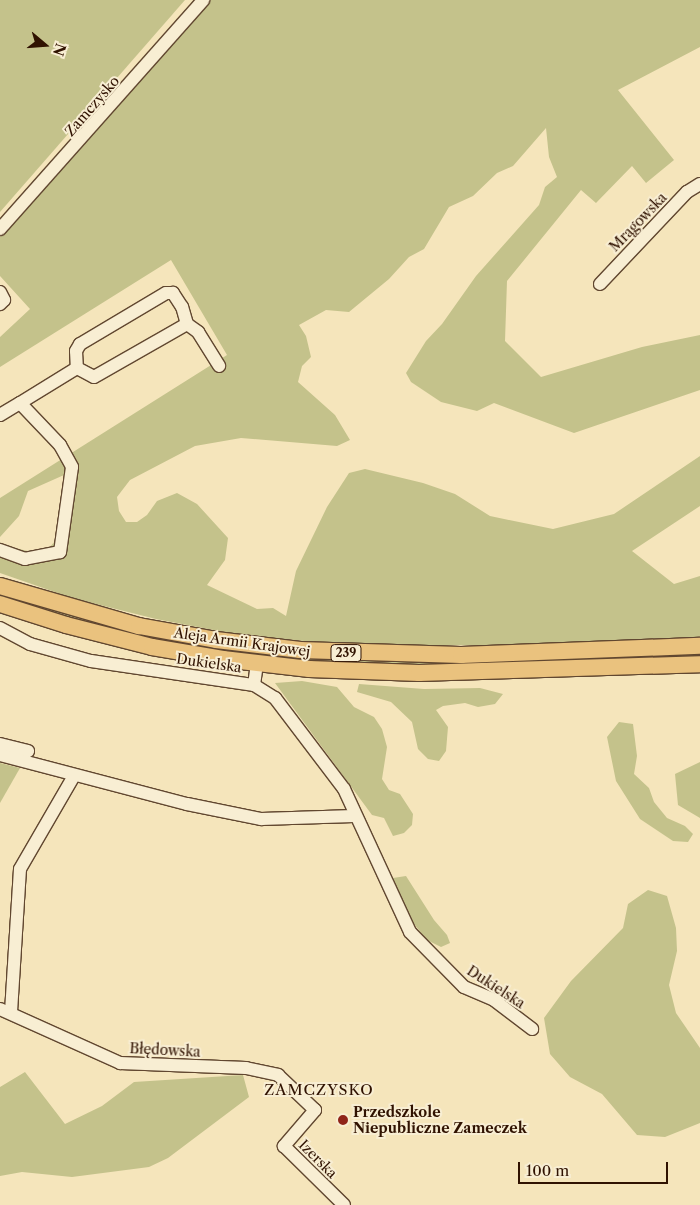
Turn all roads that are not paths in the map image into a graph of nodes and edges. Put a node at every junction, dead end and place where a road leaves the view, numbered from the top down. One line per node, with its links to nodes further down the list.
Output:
1 (203, 0): 3 (street, Zamczysko)
2 (700, 184): 4 (street, Mrągowska)
3 (0, 229)
4 (600, 284)
5 (0, 292): 6 (street)
6 (0, 304)
7 (187, 324): 8 (street); 9 (street); 9 (street)
8 (219, 366)
9 (77, 368): 10 (street)
10 (20, 403): 11 (street); 12 (street)
11 (0, 414)
12 (0, 550)
13 (0, 586): 16 (main road, Aleja Armii Krajowej / 239)
14 (0, 604): 17 (main road, Aleja Armii Krajowej / 239)
15 (0, 628): 19 (street, Dukielska)
16 (700, 646)
17 (257, 664): 18 (main road, Aleja Armii Krajowej / 239); 19 (street)
18 (700, 664)
19 (254, 685): 24 (street, Dukielska)
20 (0, 744): 21 (street)
21 (28, 751)
22 (0, 755): 23 (street)
23 (74, 776): 24 (street); 25 (street, Błędowska)
24 (354, 816): 26 (street, Dukielska)
25 (5, 1010): 27 (street, Błędowska)
26 (532, 1029)
27 (315, 1110): 28 (street, Izerska)
28 (344, 1205)

